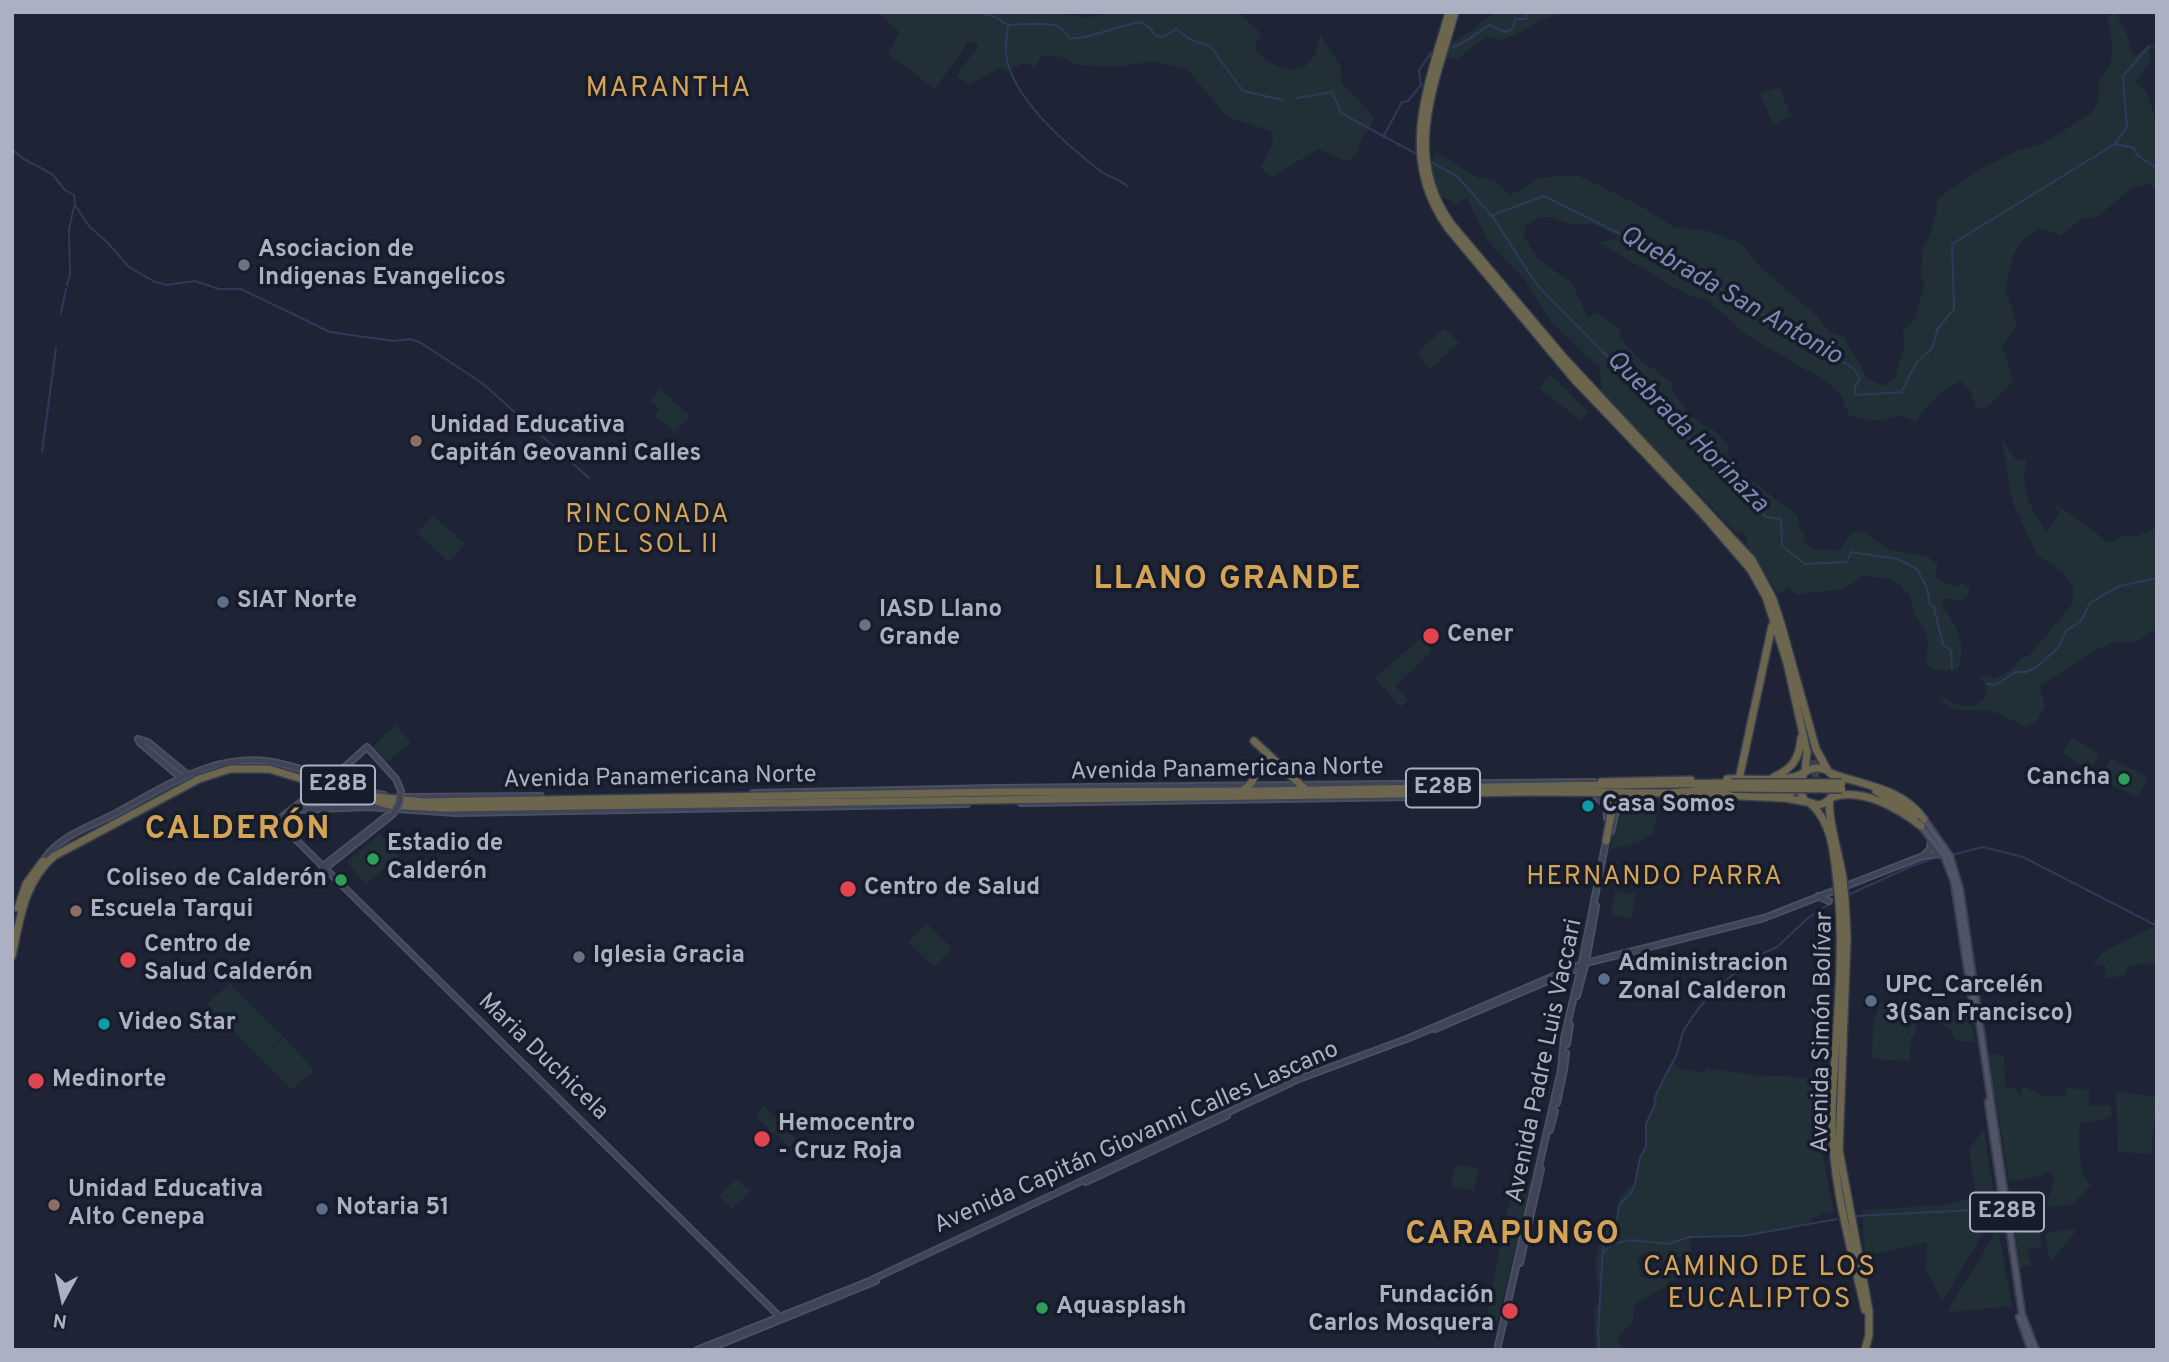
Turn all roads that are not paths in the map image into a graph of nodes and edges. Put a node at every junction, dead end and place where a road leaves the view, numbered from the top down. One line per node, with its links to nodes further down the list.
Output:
1 (1449, 12): 3 (highway)
2 (1455, 12): 3 (highway)
3 (1422, 157): 4 (highway); 7 (highway)
4 (1772, 618): 5 (highway); 6 (highway)
5 (1769, 647): 6 (highway); 24 (highway)
6 (1781, 648): 8 (highway)
7 (1798, 686): 11 (highway); 13 (highway)
8 (1801, 734): 15 (highway); 19 (highway)
9 (1254, 741): 32 (highway)
10 (362, 752): 14 (main road); 29 (main road); 29 (main road)
11 (1812, 756)
12 (1257, 769): 27 (highway)
13 (1829, 772): 15 (highway); 38 (highway); 48 (highway)
14 (338, 773): 17 (main road); 20 (main road)
15 (1805, 773): 19 (highway); 44 (highway)
16 (188, 775): 17 (main road, Avenida Panamericana Norte); 18 (main road, Avenida Panamericana Norte); 18 (main road)
17 (327, 777): 20 (main road, Avenida Panamericana Norte)
18 (182, 778): 53 (main road, Avenida Panamericana Norte)
19 (1772, 779): 24 (highway)
20 (338, 780): 39 (main road, Avenida Panamericana Norte)
21 (1702, 780): 22 (highway); 23 (highway); 24 (highway)
22 (1595, 782): 26 (highway); 32 (main road, Avenida Panamericana Norte)
23 (1639, 782)
24 (1734, 783): 26 (highway, Avenida Panamericana Norte / E28B); 30 (highway, Avenida Panamericana Norte / E28B); 48 (highway, Avenida Panamericana Norte / E28B, bridge)
25 (323, 785): 46 (highway, Avenida Panamericana Norte / E28B); 47 (main road); 59 (highway, Avenida Panamericana Norte / E28B)
26 (1578, 786): 32 (highway, Avenida Panamericana Norte / E28B)
27 (1245, 789): 28 (main road, Avenida Panamericana Norte); 32 (highway, Avenida Panamericana Norte / E28B); 37 (highway, Avenida Panamericana Norte / E28B)
28 (1094, 790): 36 (main road, Avenida Panamericana Norte); 37 (highway, Avenida Panamericana Norte / E28B); 40 (highway, Avenida Panamericana Norte / E28B)
29 (399, 791): 54 (main road, bridge)
30 (1688, 792): 34 (highway, Avenida Panamericana Norte / E28B); 35 (highway)
31 (1793, 792): 35 (highway)
32 (1302, 793): 33 (highway, Avenida Panamericana Norte / E28B); 37 (highway, Avenida Panamericana Norte / E28B)
33 (1593, 793): 34 (highway, Avenida Panamericana Norte / E28B); 50 (main road, Avenida Padre Luis Vaccari)
34 (1633, 793): 60 (main road, Avenida Padre Luis Vaccari)
35 (1697, 794): 44 (highway)
36 (692, 797): 39 (main road, Avenida Panamericana Norte); 40 (highway, Avenida Panamericana Norte / E28B); 43 (highway, Avenida Panamericana Norte / E28B)
37 (1149, 797): 42 (highway, Avenida Panamericana Norte / E28B)
38 (1832, 798): 44 (highway); 48 (highway); 55 (highway, Avenida Simón Bolívar)
39 (496, 799): 43 (highway, Avenida Panamericana Norte / E28B); 53 (highway, Avenida Panamericana Norte / E28B)
40 (861, 799): 42 (highway, Avenida Panamericana Norte / E28B); 45 (highway, Avenida Panamericana Norte / E28B)
41 (1614, 799): 50 (highway)
42 (1014, 801): 45 (main road, Avenida Panamericana Norte)
43 (642, 802): 45 (highway, Avenida Panamericana Norte / E28B); 46 (highway, Avenida Panamericana Norte / E28B)
44 (1809, 803): 55 (highway, Avenida Simón Bolívar)
45 (723, 806): 46 (main road, Avenida Panamericana Norte)
46 (486, 809): 47 (main road, Avenida Panamericana Norte)
47 (293, 810): 54 (main road, Maria Duchicela)
48 (1922, 823): 49 (main road, Avenida Panamericana Norte / E28B); 69 (main road, Avenida Panamericana Norte / E28B)
49 (1931, 837): 51 (main road); 52 (main road, Avenida Panamericana Norte / E28B)
50 (1606, 841): 60 (main road, Avenida Padre Luis Vaccari)
51 (1923, 856): 52 (main road, Avenida Capitán Giovanni Calles Lascano); 56 (main road, Avenida Capitán Giovanni Calles Lascano)
52 (1944, 856): 69 (main road, Avenida Panamericana Norte / E28B)
53 (45, 858): 58 (highway, Avenida Panamericana Norte / E28B)
54 (323, 868): 63 (main road, Maria Duchicela)
55 (1840, 880): 68 (highway, Avenida Simón Bolívar, bridge)
56 (1817, 896): 57 (main road); 60 (main road, Avenida Capitán Giovanni Calles Lascano)
57 (1829, 901)
58 (12, 933)
59 (12, 956)
60 (1585, 964): 61 (main road, Avenida Capitán Giovanni Calles Lascano); 62 (main road, Avenida Padre Luis Vaccari); 63 (main road, Avenida Capitán Giovanni Calles Lascano); 64 (main road, Avenida Padre Luis Vaccari)
61 (1572, 972): 62 (main road); 63 (main road, Avenida Capitán Giovanni Calles Lascano)
62 (1578, 979): 64 (main road, Avenida Padre Luis Vaccari)
63 (781, 1318): 65 (main road, Avenida Capitán Giovanni Calles Lascano); 66 (main road, Avenida Capitán Giovanni Calles Lascano)
64 (1499, 1341): 67 (main road, Avenida Padre Luis Vaccari)
65 (697, 1350)
66 (706, 1350)
67 (1497, 1350)
68 (1863, 1350)
69 (2034, 1350)

